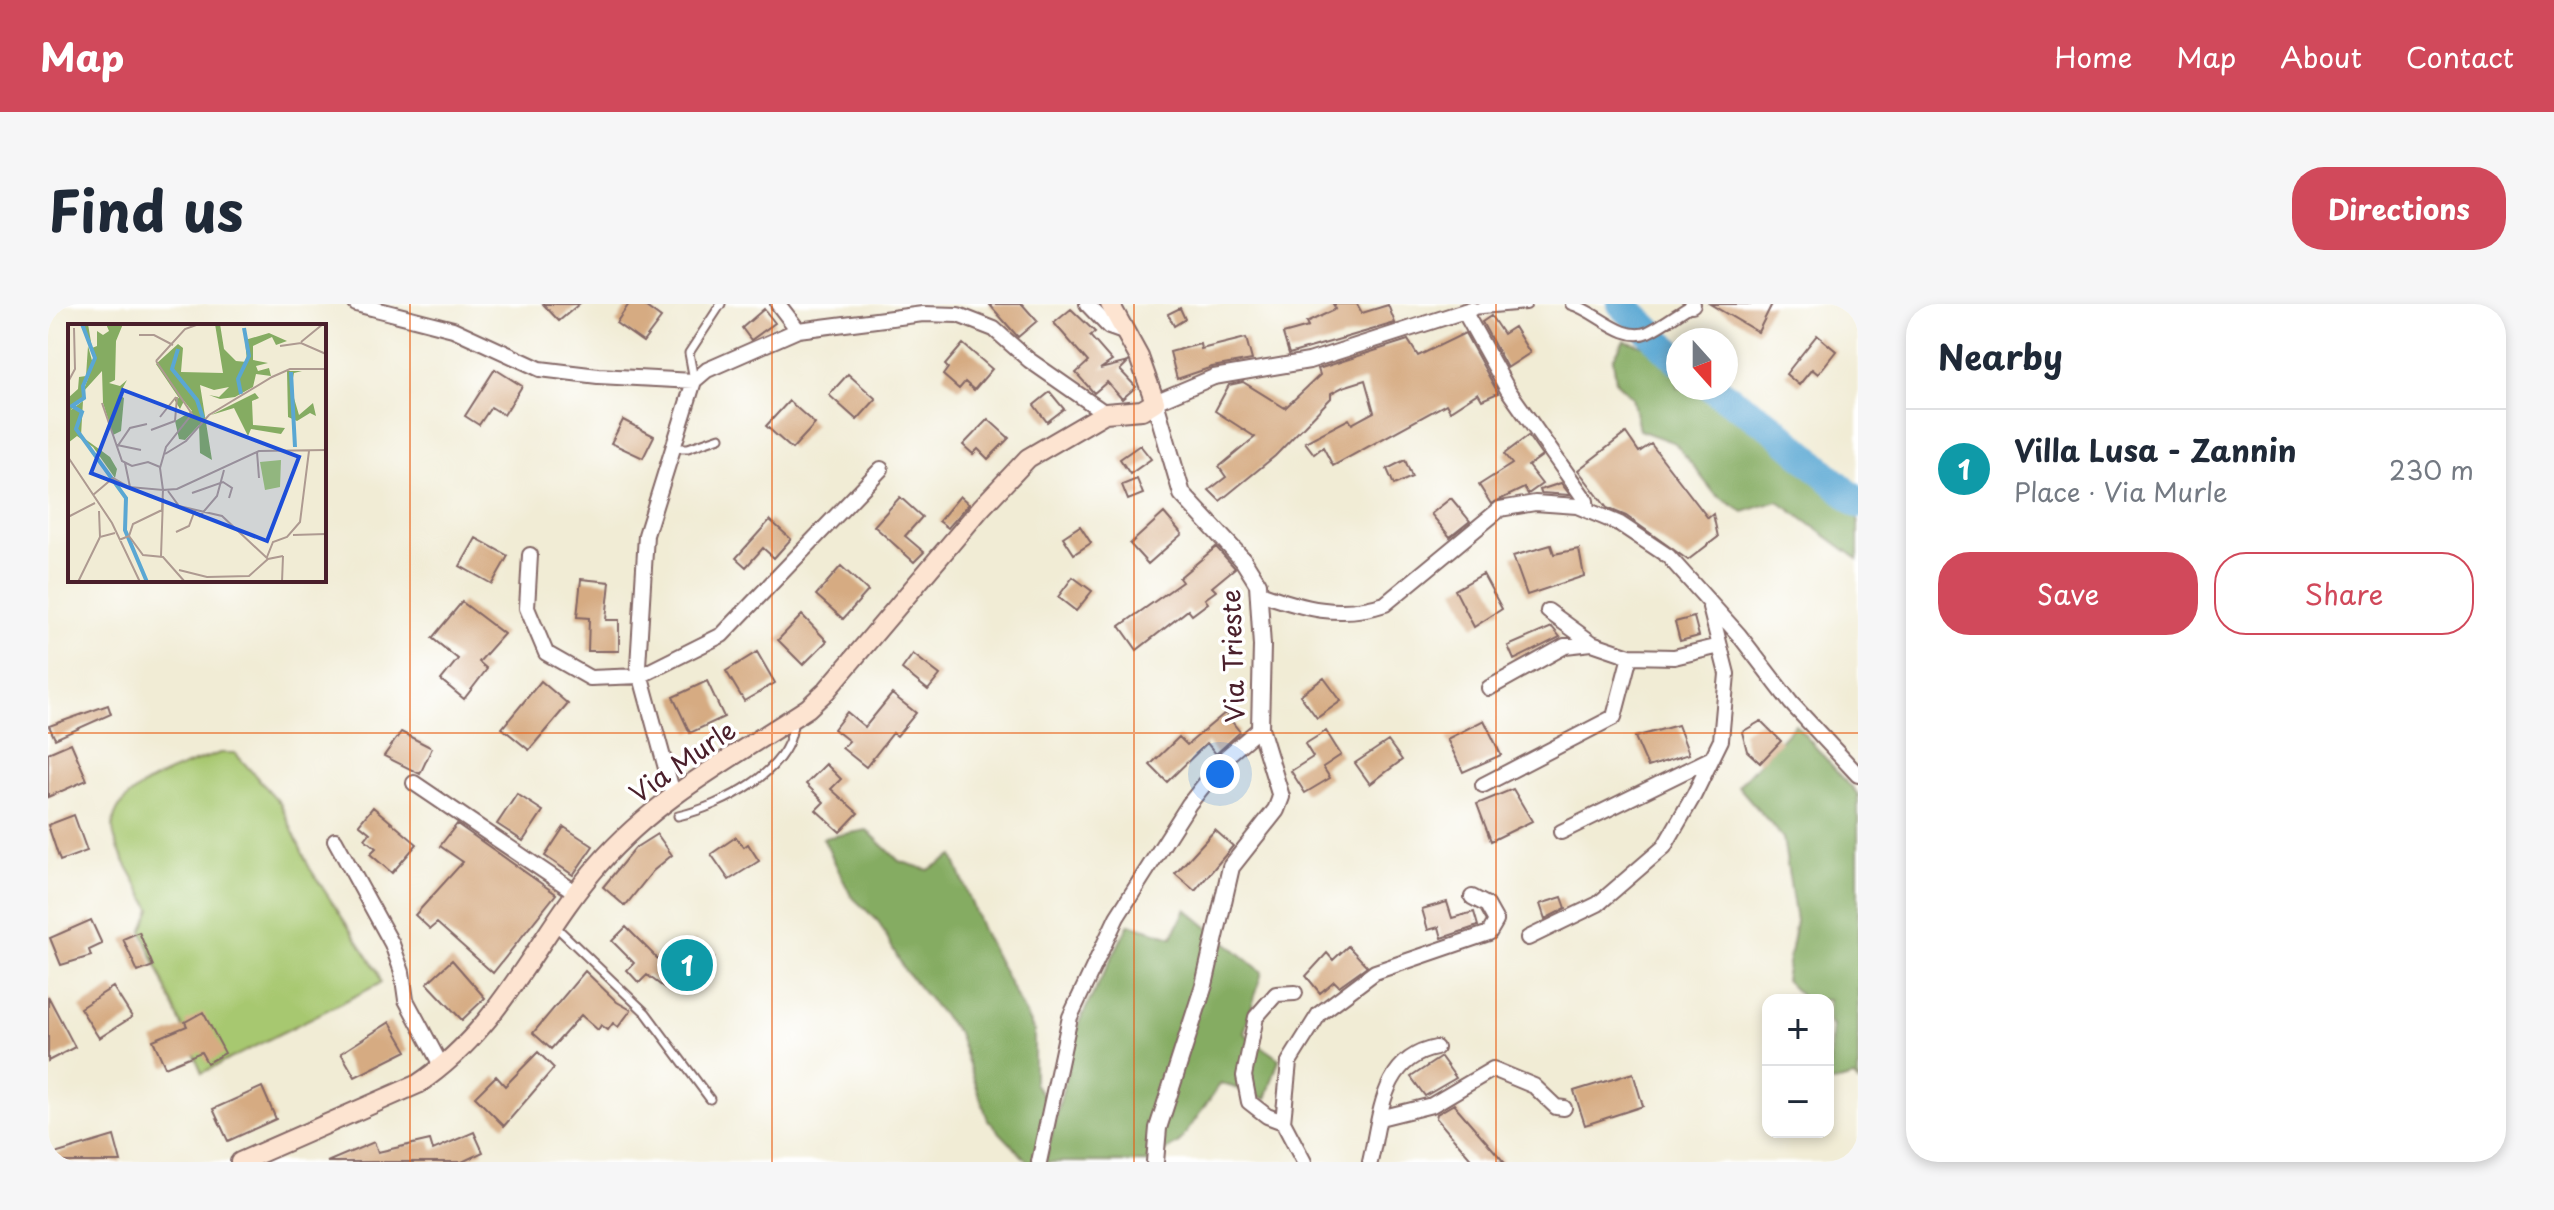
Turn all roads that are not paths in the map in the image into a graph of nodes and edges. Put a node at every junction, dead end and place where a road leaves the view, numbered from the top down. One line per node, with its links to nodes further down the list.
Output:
1 (356, 304): 12 (street)
2 (721, 304): 12 (lane)
3 (778, 304): 10 (street)
4 (1087, 304): 11 (street)
5 (1110, 304): 11 (main road, Via Trieste)
6 (1526, 304): 9 (street)
7 (1571, 304): 8 (street)
8 (1693, 304)
9 (1468, 310): 13 (street); 18 (street)
10 (798, 330): 12 (street); 14 (street)
11 (1126, 333): 13 (main road, Via Trieste)
12 (694, 381): 16 (street)
13 (1155, 402): 14 (main road, Via Murle); 20 (street, Via Trieste)
14 (1105, 413): 28 (main road, Via Murle)
15 (720, 437): 16 (lane)
16 (673, 448): 26 (street)
17 (881, 469): 26 (street)
18 (1587, 510): 20 (street); 21 (street)
19 (530, 555): 26 (street)
20 (1260, 593): 29 (street, Via Trieste)
21 (1710, 607): 24 (street); 31 (street)
22 (1548, 611): 23 (street)
23 (1592, 643): 25 (street); 27 (street)
24 (1720, 646): 25 (street); 30 (street)
25 (1630, 656): 33 (street)
26 (640, 676): 34 (street)
27 (1489, 688)
28 (793, 718): 34 (main road, Via Murle); 35 (lane)
29 (1260, 728): 50 (street); 51 (street, Via Trieste)
30 (1712, 758): 36 (street); 41 (street)
31 (1858, 775)
32 (414, 783): 38 (street)
33 (1483, 785)
34 (673, 794): 38 (main road, Via Murle)
35 (678, 816)
36 (1561, 832)
37 (335, 840): 44 (street)
38 (575, 892): 40 (main road, Via Murle)
39 (1472, 897): 48 (street)
40 (552, 924): 44 (main road, Via Murle); 45 (lane)
41 (1528, 938)
42 (1295, 993): 48 (street)
43 (1436, 1048): 47 (street)
44 (442, 1067): 49 (main road, Via Murle)
45 (710, 1099)
46 (1564, 1108): 47 (street)
47 (1380, 1118): 53 (street)
48 (1283, 1122): 52 (street)
49 (240, 1162)
50 (1039, 1162)
51 (1155, 1162)
52 (1304, 1162)
53 (1370, 1162)

